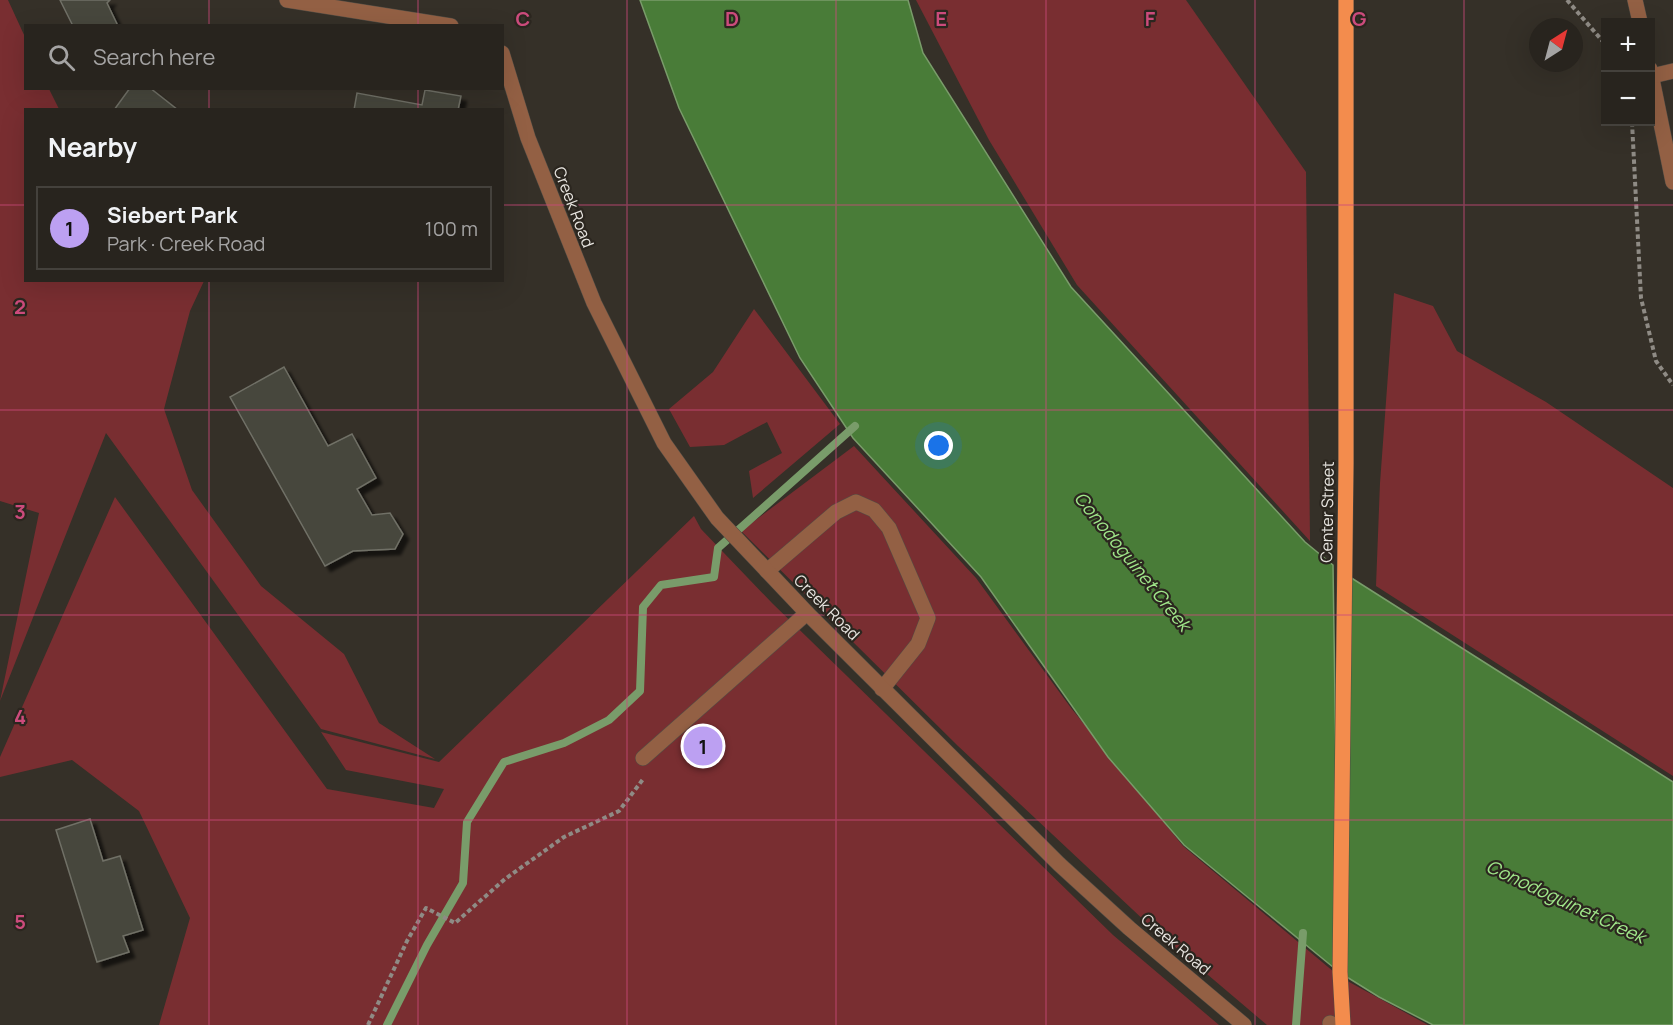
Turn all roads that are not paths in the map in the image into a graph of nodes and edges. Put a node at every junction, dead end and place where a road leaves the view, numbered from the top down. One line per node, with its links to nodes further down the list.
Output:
1 (288, 0): 5 (street)
2 (1346, 0): 15 (main road, Center Street)
3 (1635, 0): 4 (street)
4 (1639, 18)
5 (438, 24)
6 (504, 60): 11 (street, Creek Road)
7 (1673, 71): 8 (street)
8 (1655, 73)
9 (1655, 93): 10 (street)
10 (1673, 182)
11 (767, 571): 12 (street, Creek Road); 13 (street)
12 (807, 613): 13 (street, Creek Road); 14 (street)
13 (882, 688): 16 (street, Creek Road)
14 (643, 758)
15 (1336, 1024)
16 (1244, 1025)

